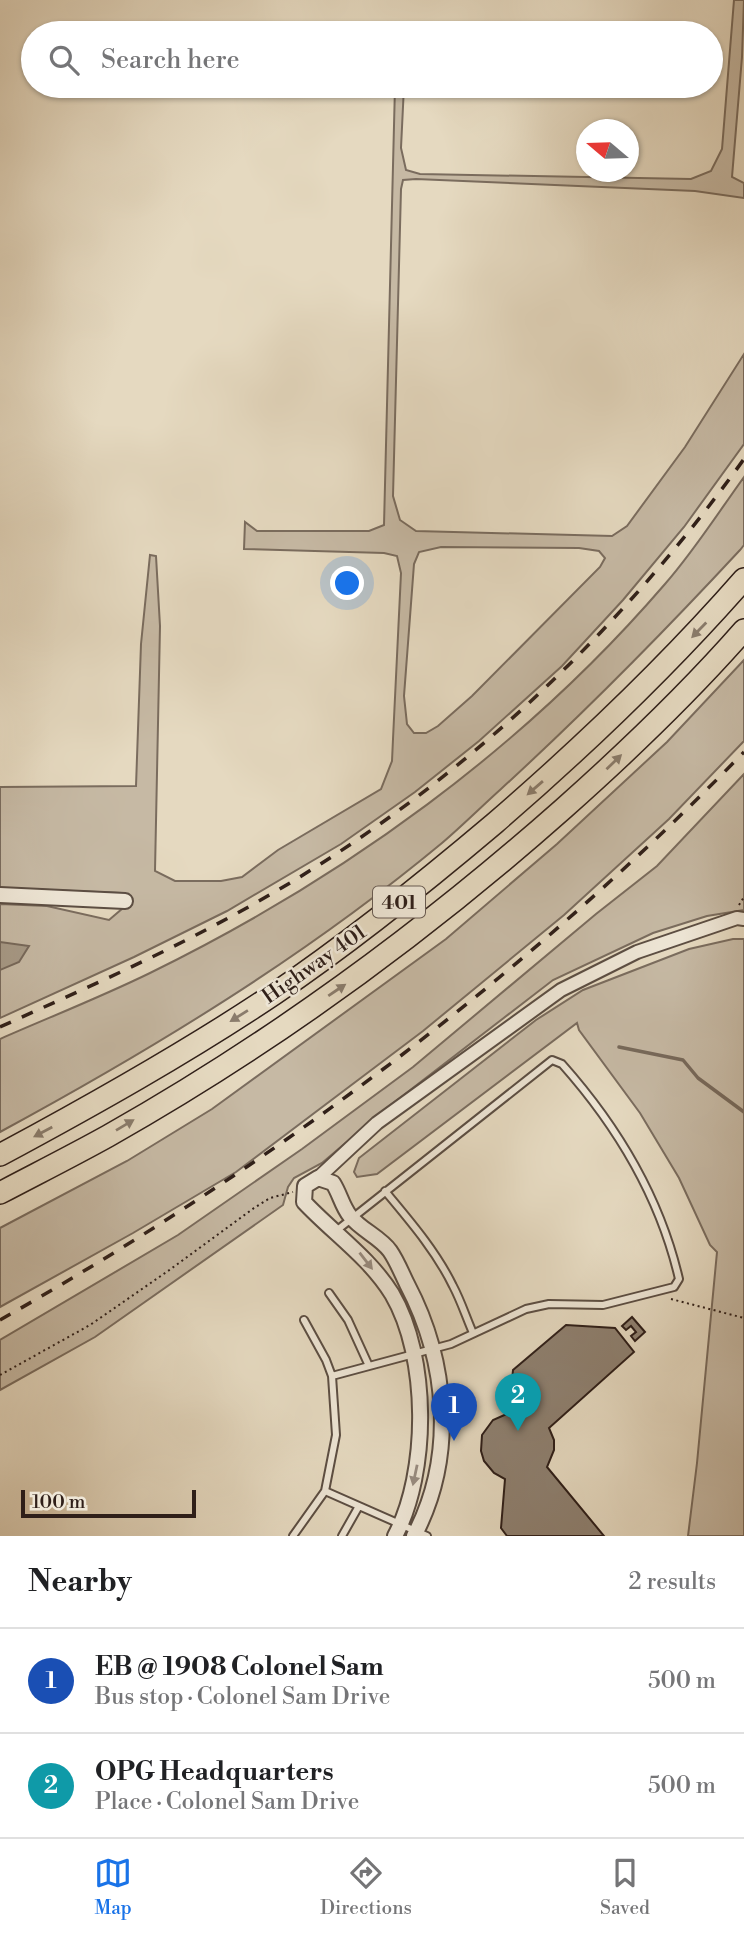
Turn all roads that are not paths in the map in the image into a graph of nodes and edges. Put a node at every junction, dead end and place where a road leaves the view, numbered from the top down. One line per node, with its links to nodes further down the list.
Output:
1 (744, 579): 6 (highway, Highway 401 / 401, one-way to 6)
2 (744, 630): 9 (highway, Highway 401 / 401, one-way to 2)
3 (0, 895): 4 (street)
4 (125, 901)
5 (744, 919): 7 (street)
6 (0, 1155)
7 (317, 1178): 10 (street); 11 (street)
8 (385, 1191): 10 (lane); 14 (lane); 14 (lane)
9 (0, 1193)
10 (351, 1218): 11 (lane); 15 (street)
11 (336, 1231): 16 (street, one-way to 16)
12 (329, 1293): 17 (lane)
13 (304, 1320): 18 (lane)
14 (473, 1333): 15 (lane)
15 (432, 1348): 16 (lane); 22 (street)
16 (414, 1354): 17 (lane); 21 (street, one-way to 21)
17 (369, 1366): 18 (lane)
18 (332, 1376): 19 (lane)
19 (325, 1491): 20 (lane); 23 (lane)
20 (359, 1506): 21 (lane); 24 (lane)
21 (398, 1530): 22 (lane)
22 (419, 1534)
23 (293, 1536)
24 (342, 1536)

